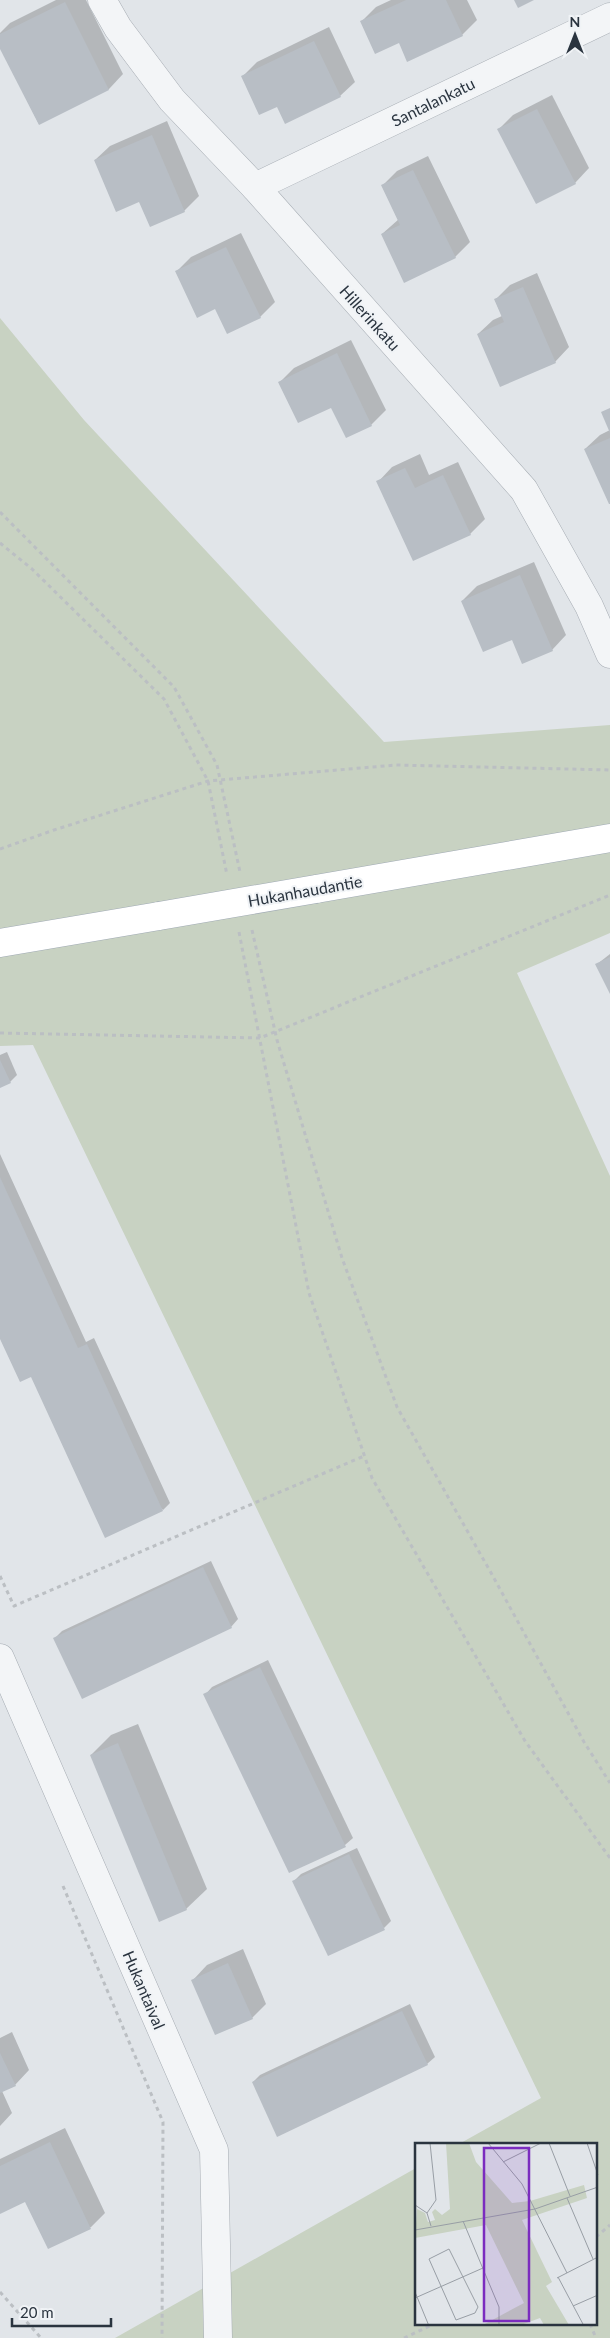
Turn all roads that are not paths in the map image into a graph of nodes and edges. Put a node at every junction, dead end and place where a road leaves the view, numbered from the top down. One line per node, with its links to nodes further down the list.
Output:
1 (102, 0): 3 (street, Hillerinkatu)
2 (610, 17): 3 (street, Santalankatu)
3 (255, 187): 4 (street, Hillerinkatu)
4 (610, 654)
5 (610, 838): 6 (main road, Hukanhaudantie, bridge)
6 (0, 944)
7 (0, 1658): 8 (street, Hukantaival)
8 (218, 2338)

